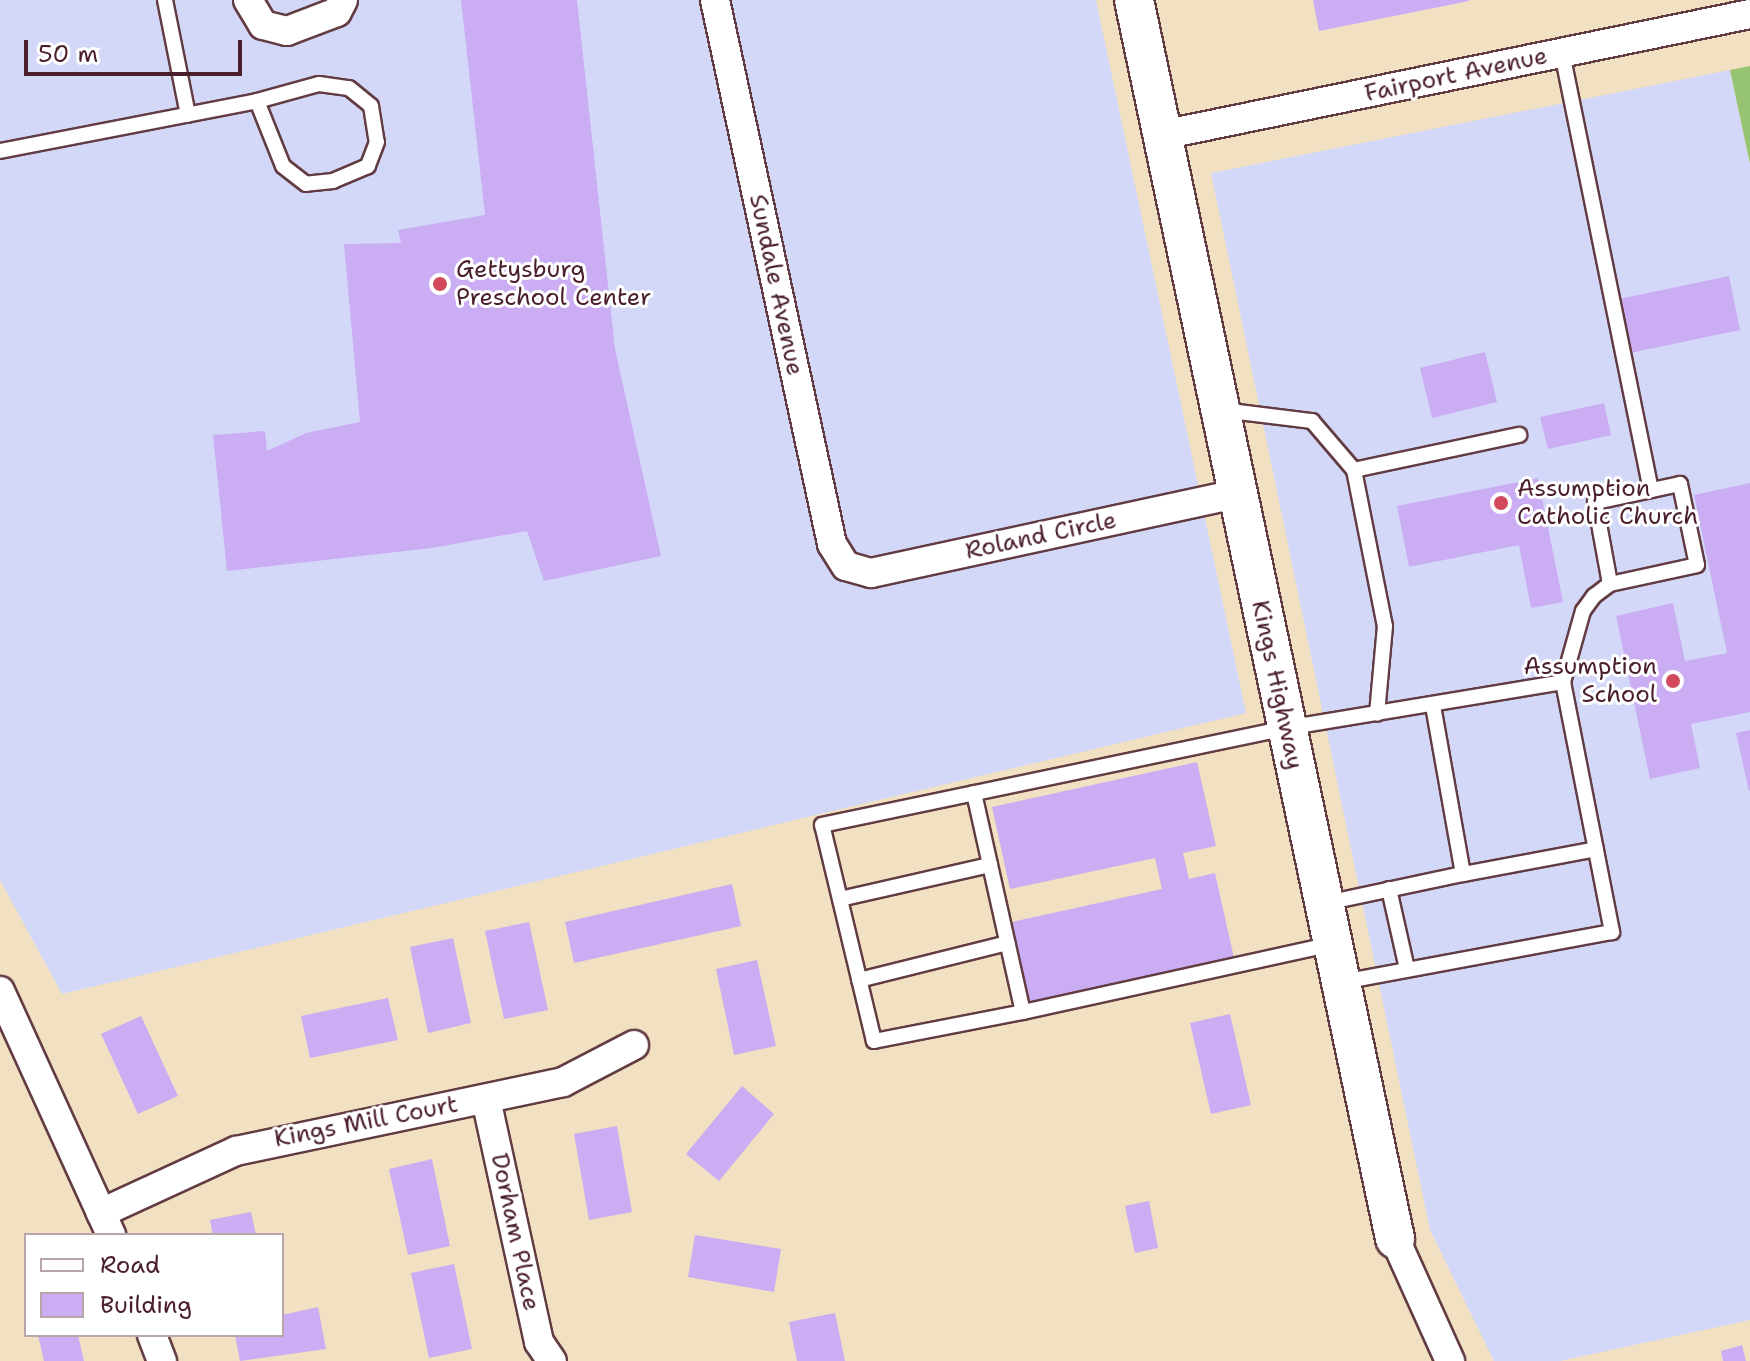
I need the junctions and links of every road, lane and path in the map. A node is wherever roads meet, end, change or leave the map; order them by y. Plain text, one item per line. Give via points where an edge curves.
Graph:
1 (165, 0) edge
2 (248, 0) edge
3 (343, 0) edge
4 (715, 0) edge
5 (1134, 0) edge
6 (1750, 14) edge
7 (1562, 53) junction
8 (257, 101) junction
9 (188, 115) junction
10 (1162, 135) junction
11 (0, 151) edge
12 (1218, 409) junction
13 (1519, 435) dead end
14 (1354, 470) junction
15 (1651, 490) junction
16 (1236, 494) junction
17 (846, 566) joint
18 (1610, 584) junction
19 (1563, 682) junction
20 (1433, 705) junction
21 (1377, 714) junction
22 (1286, 728) junction
23 (974, 793) junction
24 (1596, 849) junction
25 (990, 865) junction
26 (1463, 874) junction
27 (1389, 889) junction
28 (840, 899) junction
29 (1323, 903) junction
30 (1007, 943) junction
31 (1332, 944) junction
32 (1407, 969) junction
33 (859, 980) junction
34 (1337, 983) junction
35 (0, 991) edge
36 (1023, 1012) junction
37 (634, 1045) dead end
38 (486, 1099) junction
39 (106, 1224) edge
40 (1395, 1239) joint
41 (153, 1337) edge
42 (162, 1361) edge
43 (552, 1361) edge
44 (1450, 1361) edge

1 - 9 lane
2 - 3 street via 263,25 287,31 337,12
4 - 17 street, Sundale Avenue via 832,544
5 - 10 street, Kings Highway
6 - 7 street, Fairport Avenue
7 - 10 street, Fairport Avenue
7 - 15 lane
8 - 8 lane via 283,166 306,184 333,181 368,166 377,142 371,106 349,88 319,84
8 - 9 lane
9 - 11 lane
10 - 12 street, Kings Highway
12 - 14 lane via 1312,421
12 - 16 street, Kings Highway
13 - 14 lane
14 - 21 lane via 1385,626
15 - 18 lane via 1595,502
15 - 18 lane via 1680,484 1697,565
16 - 17 street, Roland Circle via 871,573
16 - 22 street, Kings Highway
18 - 19 lane via 1583,611
19 - 20 lane
19 - 24 lane
20 - 21 lane
20 - 26 lane
21 - 22 lane
22 - 23 lane
22 - 29 street, Kings Highway
23 - 25 lane
23 - 28 lane via 822,825
24 - 26 lane
24 - 32 lane via 1612,932
25 - 28 lane
25 - 30 lane
26 - 27 lane
27 - 29 lane
27 - 32 lane
28 - 33 lane
29 - 31 street, Kings Highway
30 - 33 lane
30 - 36 lane
31 - 34 street, Kings Highway
31 - 36 lane
32 - 34 lane
33 - 36 lane via 874,1041
34 - 40 street, Kings Highway
35 - 39 street
37 - 38 street, Kings Mill Court via 587,1074
38 - 39 street, Kings Mill Court via 236,1151
38 - 43 street, Dorham Place via 539,1342
40 - 44 street, Kings Highway
41 - 42 street

